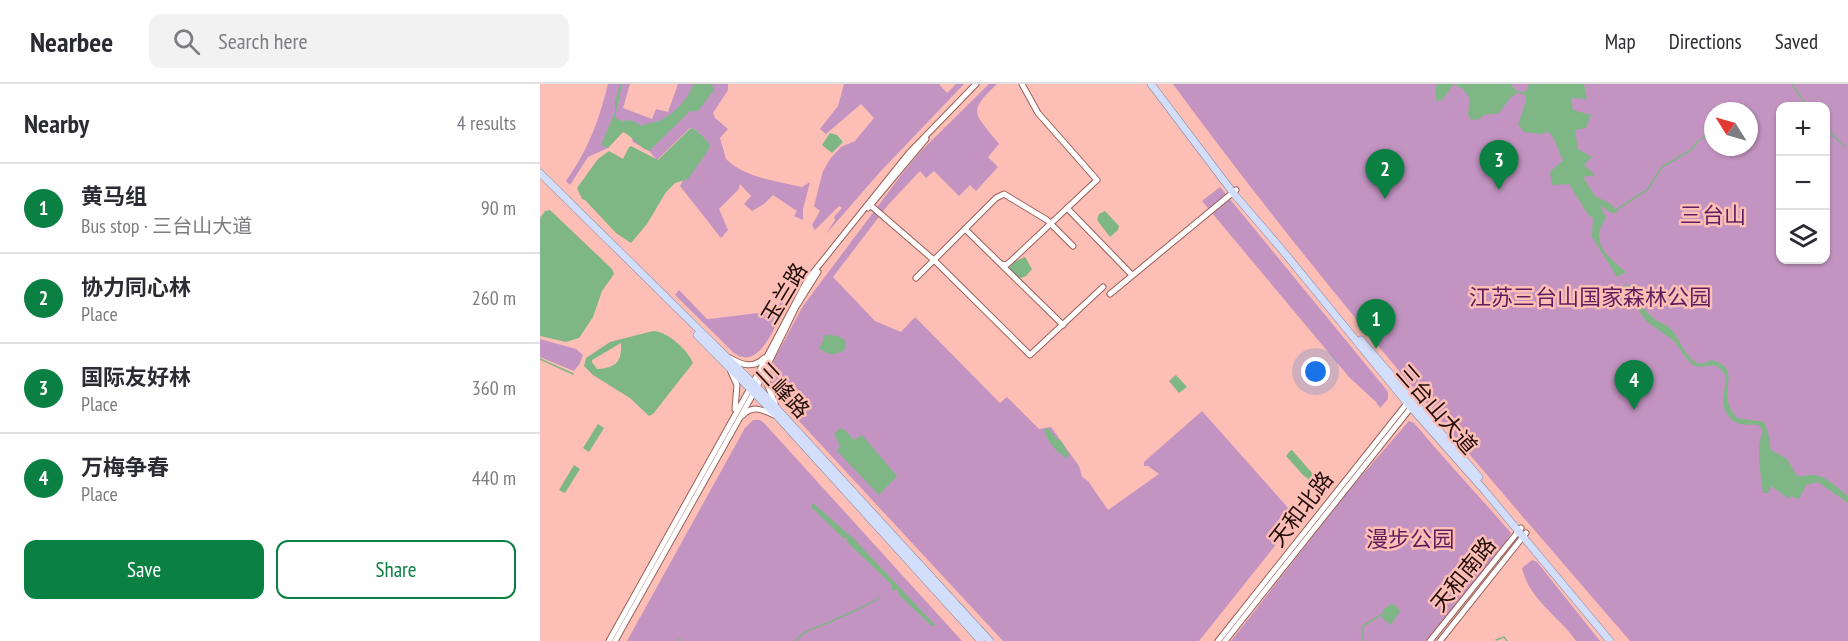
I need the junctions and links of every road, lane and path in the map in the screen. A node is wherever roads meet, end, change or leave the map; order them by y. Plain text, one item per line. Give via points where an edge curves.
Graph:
1 (978, 84) edge
2 (1022, 84) edge
3 (1150, 84) edge
4 (1156, 84) edge
5 (540, 173) edge
6 (540, 180) edge
7 (1235, 191) junction
8 (869, 204) junction
9 (1067, 208) junction
10 (1051, 224) junction
11 (966, 229) junction
12 (1073, 246) dead end
13 (934, 260) junction
14 (1001, 264) junction
15 (1131, 274) junction
16 (916, 278) dead end
17 (1103, 287) dead end
18 (1110, 294) dead end
19 (1063, 325) junction
20 (772, 351) junction
21 (722, 356) junction
22 (753, 387) junction
23 (1411, 403) junction
24 (778, 414) junction
25 (732, 426) junction
26 (1522, 532) junction
27 (609, 641) edge
28 (615, 641) edge
29 (981, 641) edge
30 (990, 641) edge
31 (1218, 641) edge
32 (1225, 641) edge
33 (1430, 641) edge
34 (1440, 641) edge
35 (1610, 641) edge
36 (1615, 641) edge

1 - 8 street, 玉兰路 via 917,143
2 - 9 street via 1038,113 1096,180
3 - 7 main road, 三台山大道
4 - 7 main road, 三台山大道
5 - 21 main road, 三峰路
6 - 21 main road, 三峰路
7 - 15 street
7 - 23 main road, 三台山大道
8 - 13 street
8 - 20 street, 玉兰路 via 808,279
9 - 10 street
9 - 15 street
10 - 11 street via 1004,194
10 - 12 street
10 - 14 street via 1011,261
11 - 13 street
11 - 14 street
13 - 16 street
13 - 19 street via 1030,355
14 - 19 street
15 - 18 street
17 - 19 street
20 - 21 street via 753,365
20 - 22 street, 玉兰路
20 - 24 street via 767,384
21 - 22 main road, 三峰路
21 - 25 street via 737,385
22 - 24 main road, 三峰路
22 - 25 street, 玉兰路
23 - 26 main road, 三台山大道
23 - 31 street, 天和北路
23 - 32 street, 天和北路
24 - 25 street via 755,408
24 - 29 main road, 三峰路
24 - 30 main road, 三峰路
25 - 27 street, 玉兰路
25 - 28 street, 玉兰路
26 - 33 street, 天和南路
26 - 34 street, 天和南路
26 - 35 main road, 三台山大道
26 - 36 main road, 三台山大道

